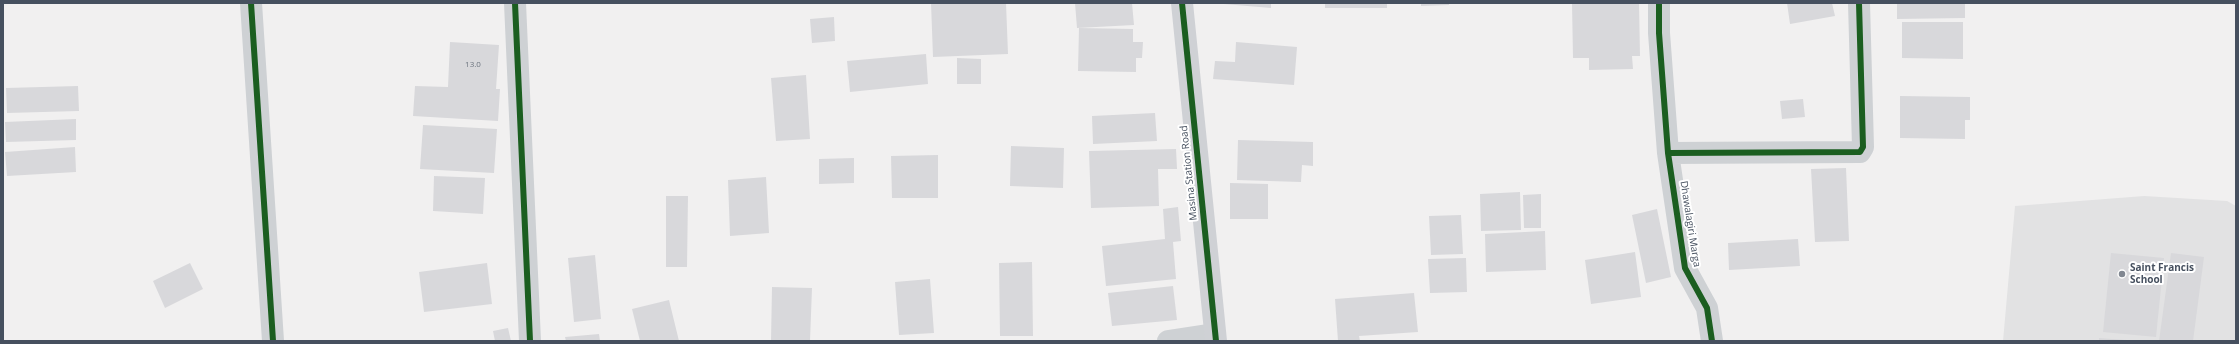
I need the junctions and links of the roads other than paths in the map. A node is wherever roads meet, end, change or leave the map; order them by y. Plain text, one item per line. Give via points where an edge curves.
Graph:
1 (251, 3) edge
2 (515, 3) edge
3 (1182, 3) edge
4 (1659, 3) edge
5 (1859, 3) edge
6 (1668, 153) junction
7 (1215, 337) edge
8 (273, 341) edge
9 (530, 341) edge
10 (1168, 341) edge
11 (1712, 341) edge

1 - 8 street
2 - 9 street
3 - 7 street, Masina Station Road
4 - 6 street, Dhawalagiri Marga
5 - 6 street via 1863,147 1860,152
6 - 11 street, Dhawalagiri Marga via 1685,268 1707,308
7 - 10 street

